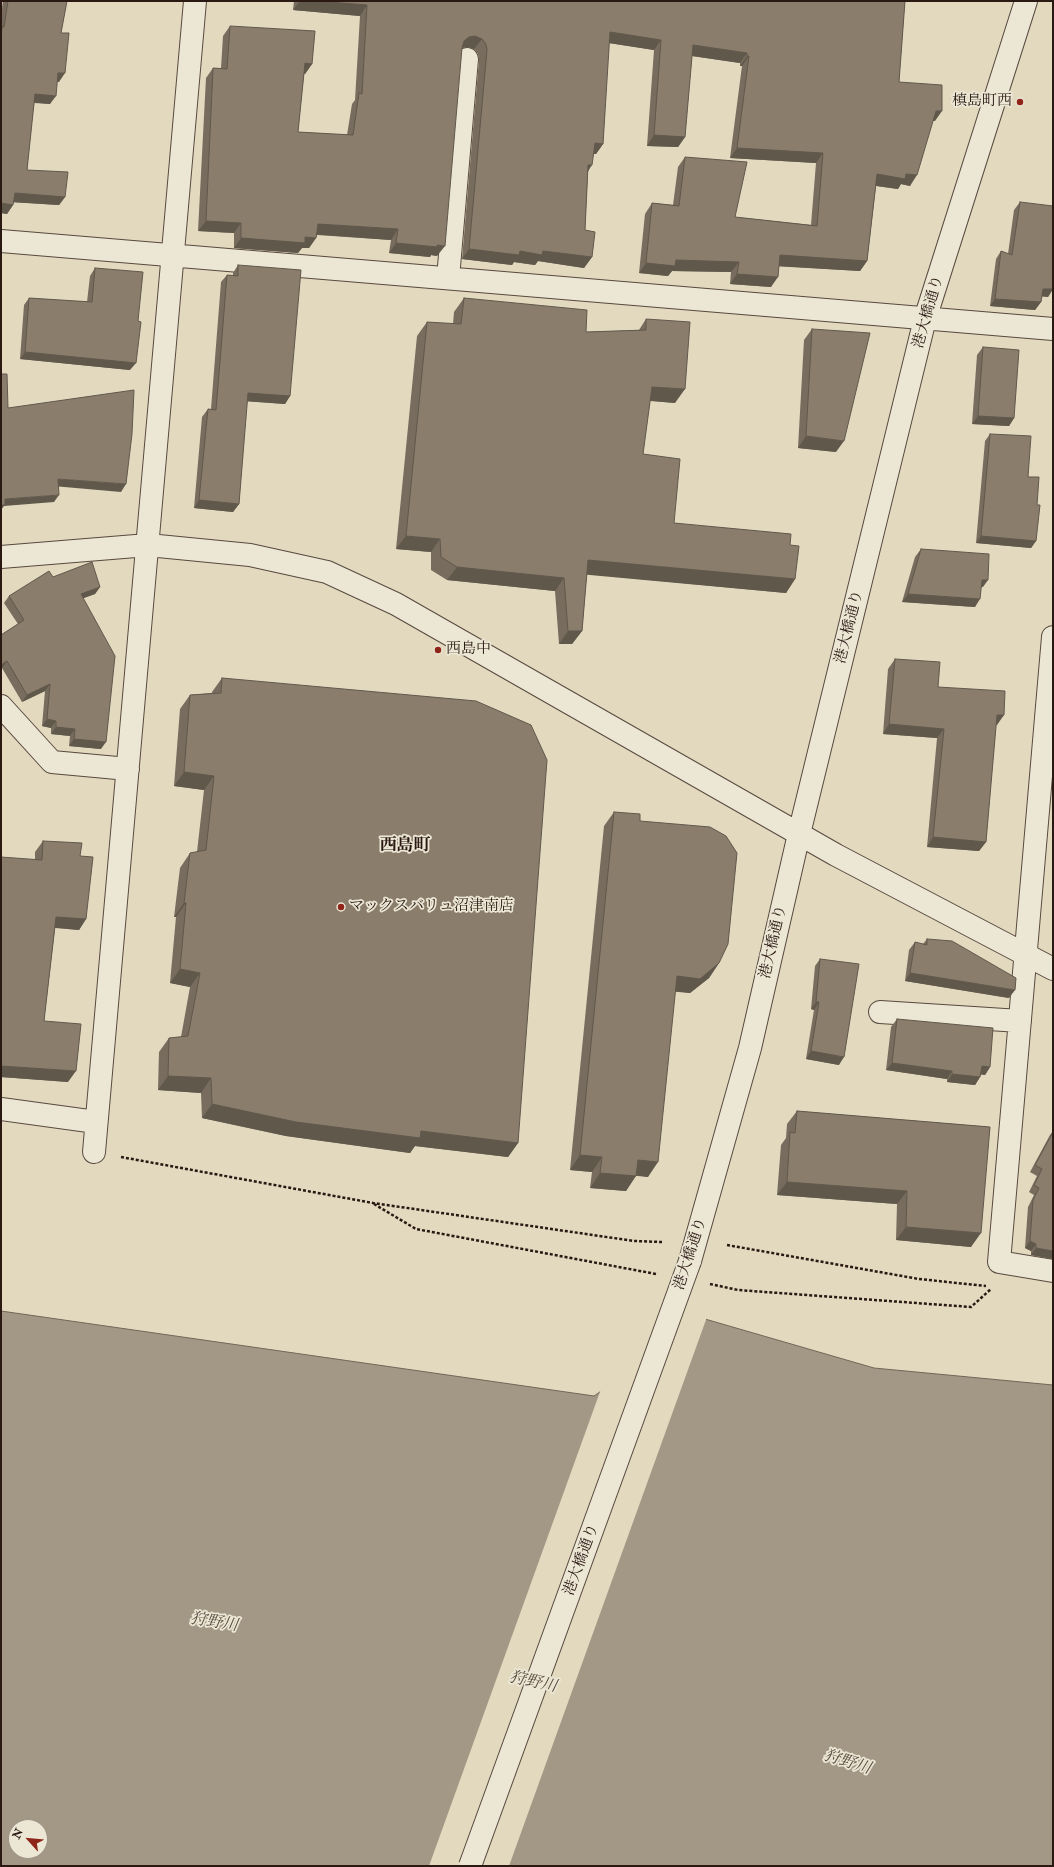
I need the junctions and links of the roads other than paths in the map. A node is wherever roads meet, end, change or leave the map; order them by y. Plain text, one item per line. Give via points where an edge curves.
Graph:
1 (195, 1) edge
2 (1026, 1) edge
3 (467, 59) edge
4 (1, 241) edge
5 (174, 255) junction
6 (448, 278) junction
7 (925, 319) junction
8 (1053, 329) edge
9 (148, 545) junction
10 (1, 557) edge
11 (1053, 637) edge
12 (1, 706) edge
13 (128, 769) junction
14 (1047, 778) edge
15 (799, 834) junction
16 (1026, 954) junction
17 (1053, 969) edge
18 (880, 1012) dead end
19 (1020, 1021) junction
20 (1, 1109) edge
21 (96, 1122) junction
22 (94, 1152) road end
23 (1053, 1271) edge
24 (470, 1866) edge

1 - 5 street
2 - 7 street, 港大橋通り
3 - 6 street
4 - 5 street
5 - 6 street
5 - 9 street
6 - 7 street
7 - 8 street
7 - 15 street, 港大橋通り
9 - 10 street
9 - 13 street
9 - 15 street via 250,555 327,572 396,604
11 - 14 street
12 - 13 street via 52,762
13 - 21 street
14 - 16 street
15 - 16 street
15 - 24 street, 港大橋通り, bridge via 750,1048 690,1261
16 - 17 street
16 - 19 street
18 - 19 street
19 - 23 street via 999,1262
20 - 21 street
21 - 22 street

